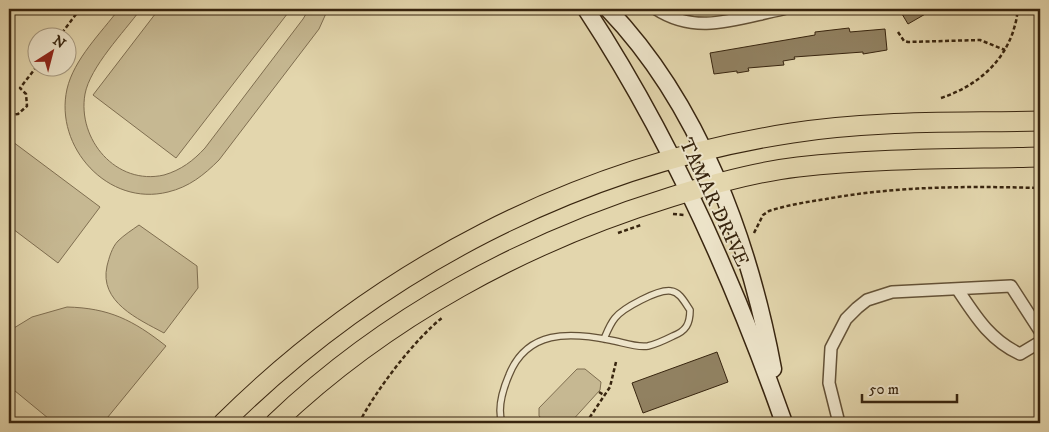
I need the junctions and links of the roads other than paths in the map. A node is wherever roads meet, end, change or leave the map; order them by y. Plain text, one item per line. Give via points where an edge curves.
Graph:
1 (586, 9) edge
2 (608, 9) edge
3 (656, 9) edge
4 (783, 9) edge
5 (1040, 121) edge
6 (703, 149) junction
7 (1040, 157) edge
8 (673, 158) junction
9 (717, 183) junction
10 (689, 191) junction
11 (958, 290) junction
12 (1040, 331) edge
13 (604, 339) junction
14 (1040, 342) edge
15 (223, 423) edge
16 (275, 423) edge
17 (502, 423) edge
18 (784, 423) edge
19 (839, 423) edge

1 - 8 street, TAMAR DRIVE via 626,72
2 - 6 street, TAMAR DRIVE via 648,58
3 - 4 street via 675,19 705,25
5 - 6 main road via 845,127 794,132
6 - 8 main road
6 - 9 street, TAMAR DRIVE
7 - 9 main road via 848,163 795,168
8 - 10 street, TAMAR DRIVE
8 - 15 main road via 622,173 569,194 470,239 417,269 326,332 273,375
9 - 10 main road
9 - 18 street, TAMAR DRIVE via 754,287
10 - 16 main road via 627,211 504,262 438,300 347,361
10 - 18 street, TAMAR DRIVE via 760,354
11 - 12 street via 1011,286
11 - 14 street via 984,329 1008,348 1020,354
11 - 19 street via 880,295 867,300 846,319 836,334 828,363 829,383
13 - 13 lane via 647,346 663,341 684,330 690,310 679,295 662,291 622,310
13 - 17 lane via 551,336 531,346 516,362 505,384 501,399

